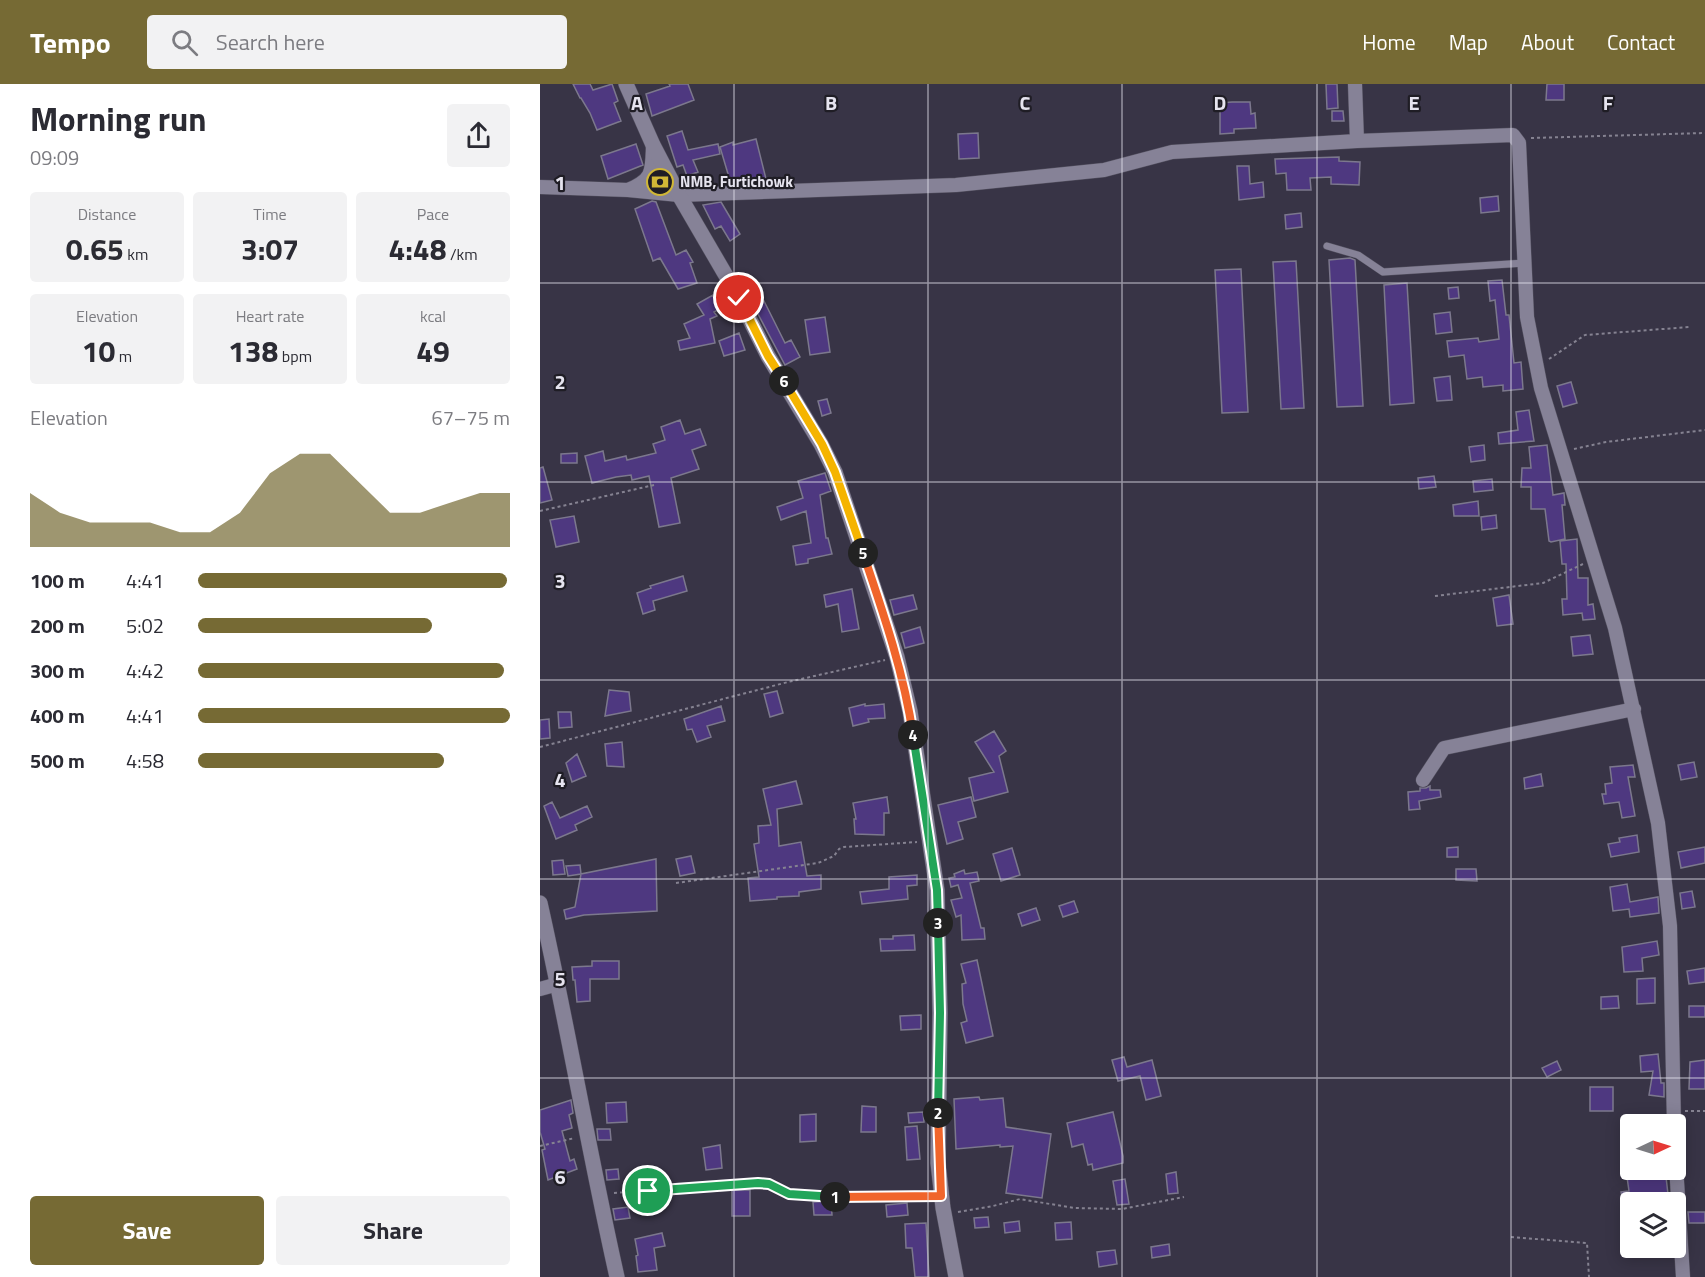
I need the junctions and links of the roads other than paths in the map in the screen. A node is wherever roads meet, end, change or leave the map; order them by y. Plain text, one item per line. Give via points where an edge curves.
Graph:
1 (626, 84) edge
2 (1355, 84) edge
3 (1357, 141) junction
4 (653, 145) junction
5 (540, 187) edge
6 (628, 190) junction
7 (678, 195) junction
8 (1327, 246) dead end
9 (1525, 263) junction
10 (1634, 709) junction
11 (1423, 780) dead end
12 (540, 903) edge
13 (558, 984) junction
14 (540, 989) edge
15 (1674, 1114) edge
16 (1677, 1180) edge
17 (617, 1277) edge
18 (956, 1277) edge
19 (1683, 1277) edge

1 - 4 street
2 - 3 street
3 - 7 street via 1173,152 1104,170 956,185
3 - 9 street via 1513,135 1519,143
4 - 6 street via 652,171 643,183
4 - 7 street
5 - 6 street
6 - 7 street
7 - 18 street via 822,444 897,657 910,711 937,890 938,1152 941,1196
8 - 9 lane via 1358,255 1383,272
9 - 10 street via 1527,317 1541,388 1615,628
10 - 11 street via 1444,748
10 - 15 street via 1658,823 1670,926
12 - 13 street
13 - 14 street
13 - 17 street
16 - 19 street

